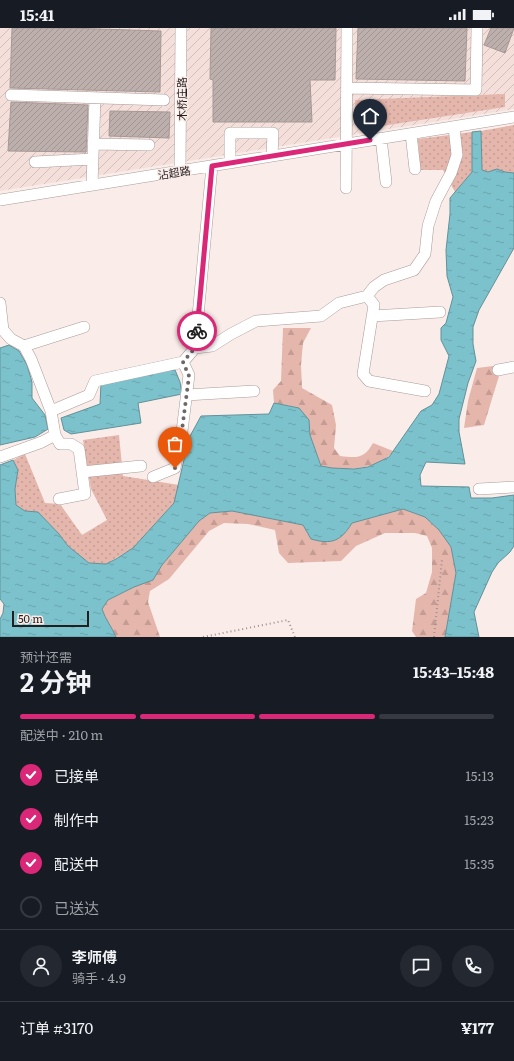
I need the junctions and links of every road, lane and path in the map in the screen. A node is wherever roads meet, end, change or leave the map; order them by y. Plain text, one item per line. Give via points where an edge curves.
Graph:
1 (181, 28) edge
2 (347, 28) edge
3 (477, 28) edge
4 (347, 88) junction
5 (11, 95) dead end
6 (94, 98) junction
7 (164, 100) dead end
8 (514, 117) edge
9 (454, 127) junction
10 (411, 134) junction
11 (381, 138) junction
12 (93, 144) junction
13 (347, 144) junction
14 (149, 145) dead end
15 (272, 156) junction
16 (93, 159) junction
17 (35, 162) dead end
18 (230, 163) junction
19 (212, 166) junction
20 (415, 169) dead end
21 (180, 171) junction
22 (386, 182) dead end
23 (92, 185) junction
24 (346, 188) dead end
25 (0, 200) edge
26 (367, 296) junction
27 (0, 303) edge
28 (440, 312) dead end
29 (372, 316) junction
30 (84, 327) dead end
31 (1, 331) edge
32 (24, 346) junction
33 (195, 348) junction
34 (183, 362) junction
35 (514, 367) edge
36 (498, 370) dead end
37 (254, 391) dead end
38 (425, 391) dead end
39 (186, 395) junction
40 (51, 411) junction
41 (55, 435) junction
42 (0, 457) edge
43 (141, 466) dead end
44 (82, 472) junction
45 (153, 477) dead end
46 (514, 486) edge
47 (479, 489) dead end
48 (59, 499) dead end
49 (442, 560) dead end
50 (203, 637) edge
51 (294, 637) edge
52 (434, 637) edge

1 - 21 street, 木桥庄路
2 - 4 street
3 - 4 street via 476,90
4 - 13 street
5 - 6 street
6 - 7 street
6 - 12 street
8 - 9 street, 沾超路
9 - 10 street, 沾超路
9 - 26 street via 457,155 451,173 436,201 428,226 425,254 414,270 384,280
10 - 11 street, 沾超路
10 - 20 street
11 - 13 street, 沾超路
11 - 22 street
12 - 14 street
12 - 16 street
13 - 15 street, 沾超路
13 - 24 street
15 - 18 street, 沾超路
15 - 18 street via 273,133 230,133
16 - 17 street
16 - 23 street
18 - 19 street, 沾超路
19 - 21 street, 沾超路
19 - 33 street
21 - 23 street, 沾超路
23 - 25 street, 沾超路
26 - 29 street via 374,305
26 - 33 street via 339,303 320,316 256,321 212,346
27 - 31 street
28 - 29 street
29 - 38 street via 363,374 369,381
30 - 32 street
31 - 32 street
32 - 40 street
33 - 34 street
34 - 39 street via 189,376
34 - 40 street via 94,381 89,395
35 - 36 street
37 - 39 street
39 - 45 street via 175,468
40 - 41 street
41 - 42 street
41 - 44 street via 60,444 70,444 79,449
43 - 44 street
44 - 48 street via 85,494
46 - 47 street
49 - 52 path
50 - 51 path via 288,620

